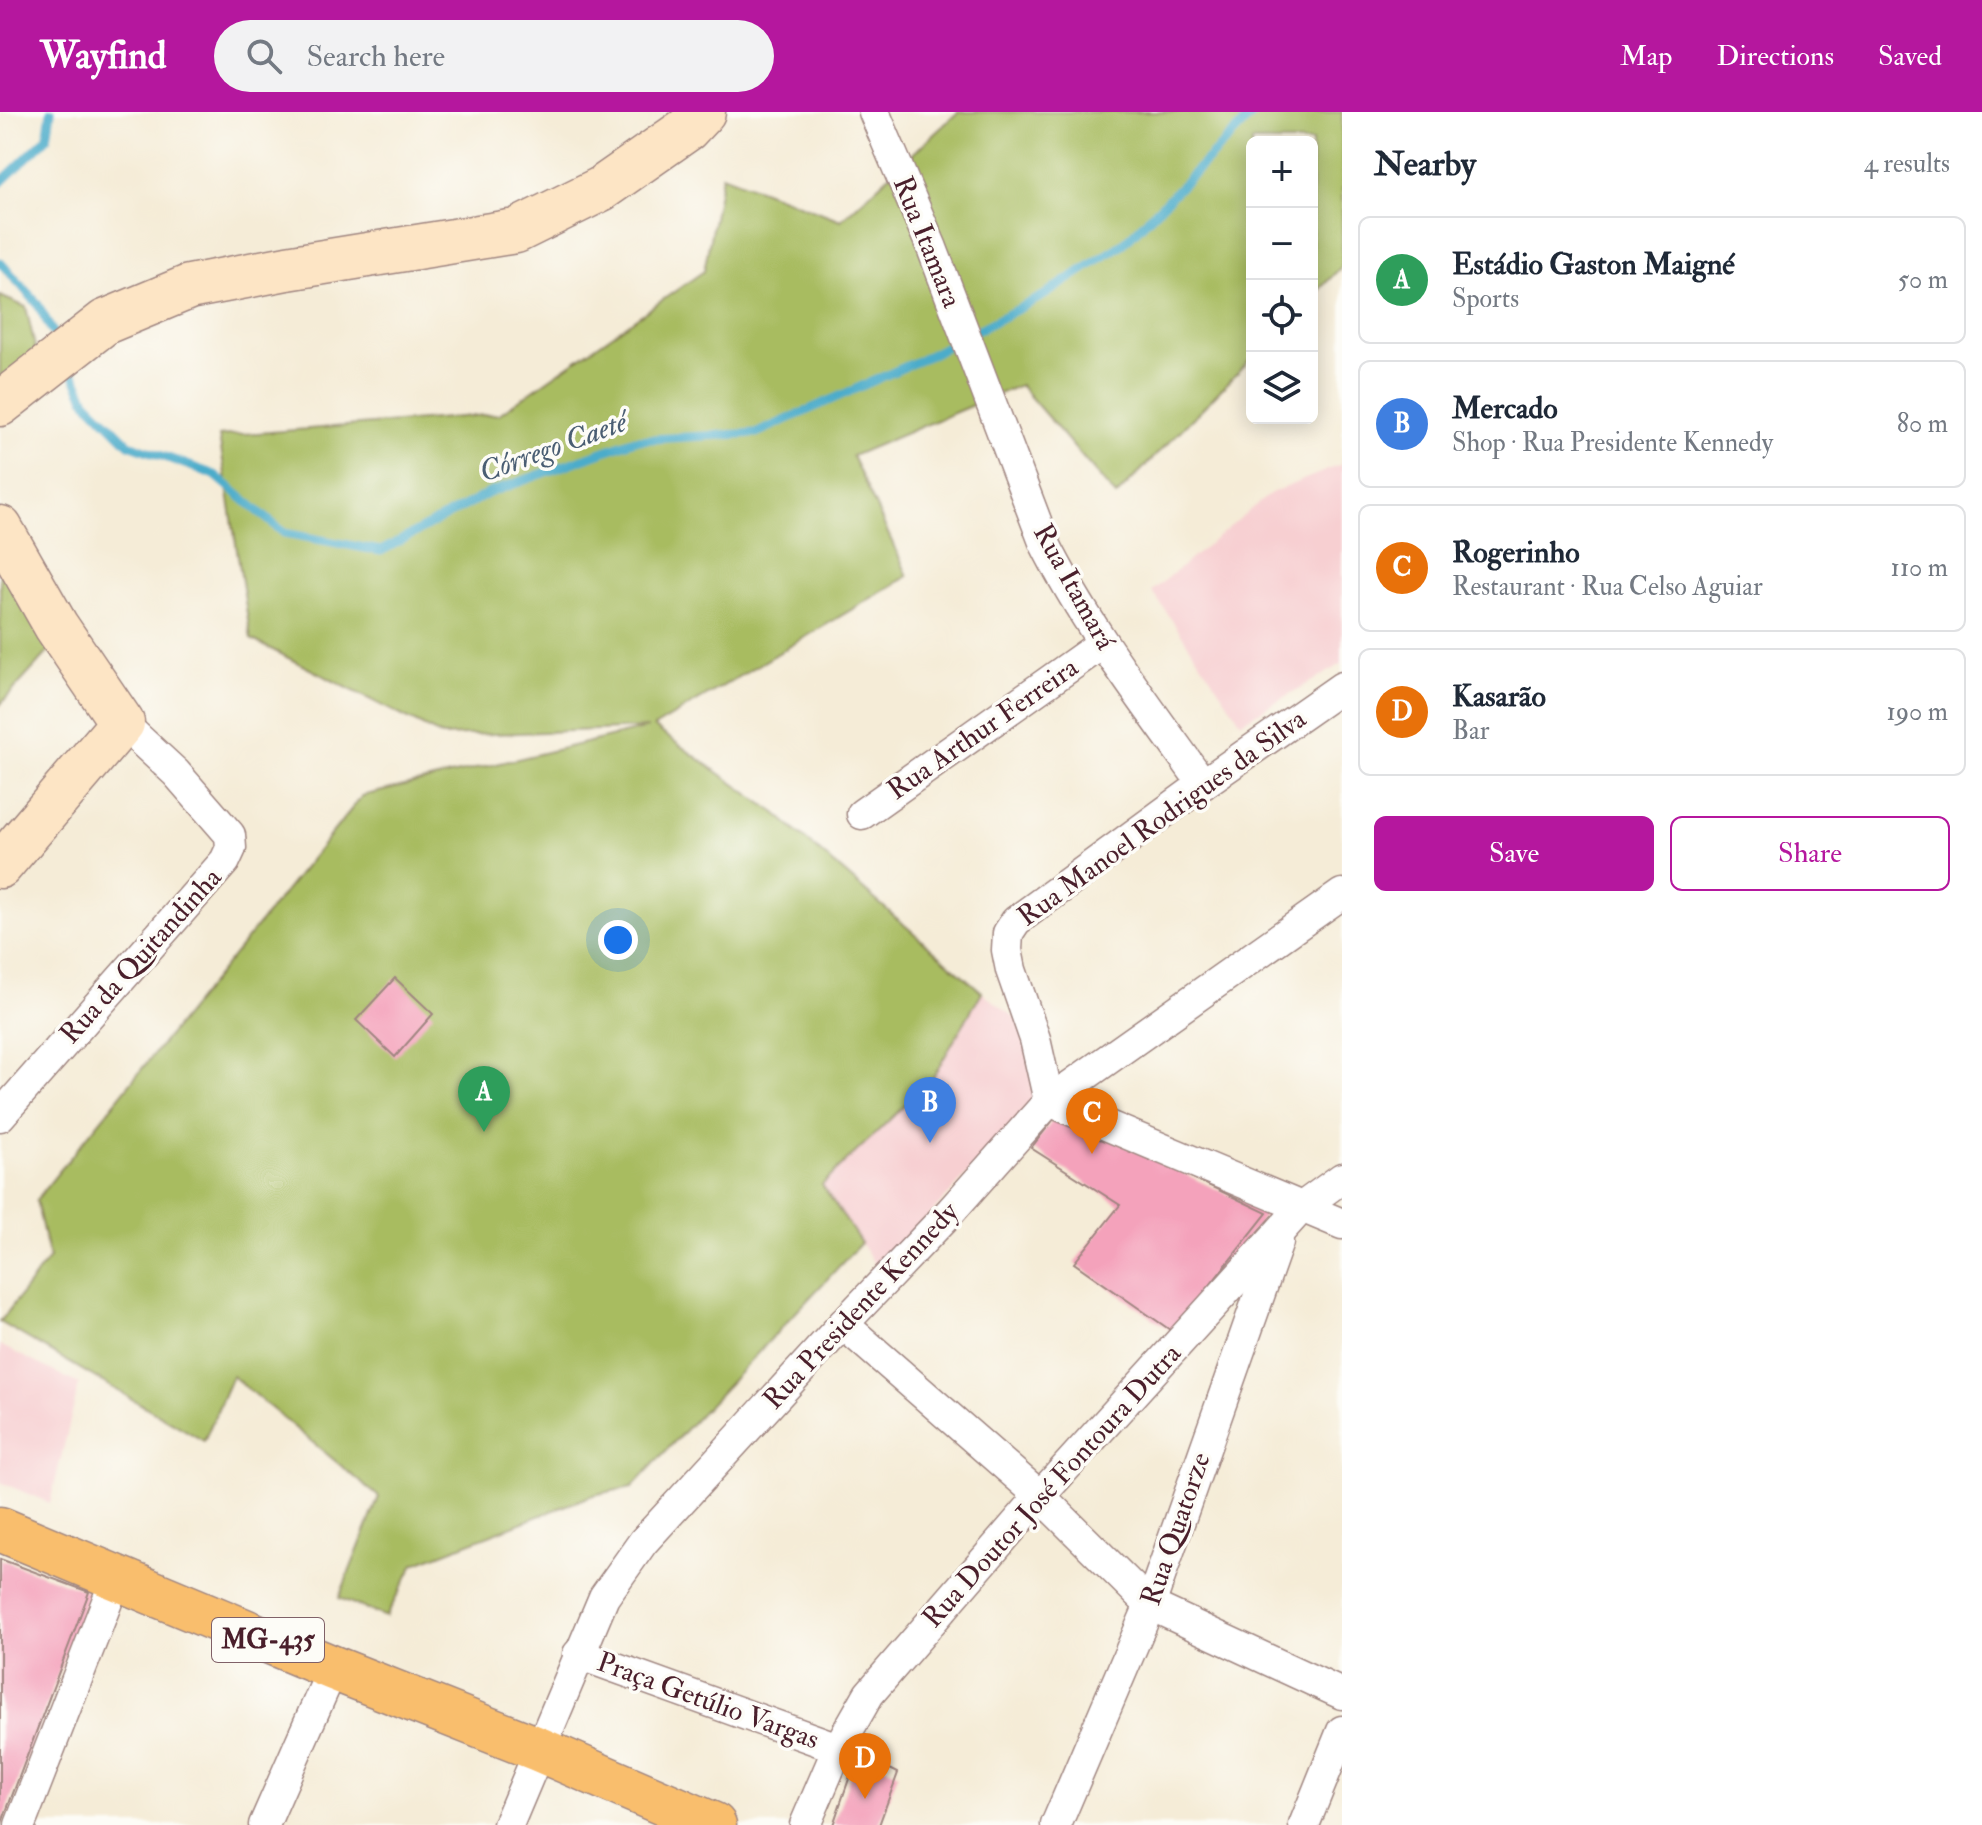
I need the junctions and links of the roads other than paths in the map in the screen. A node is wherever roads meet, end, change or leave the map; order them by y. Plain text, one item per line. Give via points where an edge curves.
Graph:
1 (703, 112) edge
2 (874, 112) edge
3 (978, 373) joint
4 (0, 404) edge
5 (0, 528) edge
6 (1103, 643) junction
7 (1342, 687) edge
8 (122, 723) junction
9 (1203, 784) junction
10 (862, 814) dead end
11 (0, 866) edge
12 (1342, 894) edge
13 (1049, 1101) junction
14 (0, 1116) edge
15 (1342, 1178) edge
16 (1292, 1218) junction
17 (1342, 1224) edge
18 (843, 1324) junction
19 (1040, 1496) junction
20 (0, 1529) edge
21 (117, 1576) junction
22 (1150, 1605) junction
23 (578, 1654) junction
24 (333, 1668) junction
25 (1342, 1694) edge
26 (1342, 1731) edge
27 (838, 1748) junction
28 (538, 1749) junction
29 (20, 1825) edge
30 (264, 1825) edge
31 (508, 1825) edge
32 (714, 1825) edge
33 (805, 1825) edge
34 (1056, 1825) edge
35 (1304, 1825) edge

1 - 4 street via 601,189 516,231 189,287 105,322
2 - 3 street, Rua Itamara
3 - 6 street, Rua Itamará via 1044,542
5 - 8 street via 56,626
6 - 9 street, Rua Itamará
6 - 10 street, Rua Arthur Ferreira
7 - 9 street, Rua Manoel Rodrigues da Silva
8 - 11 street
8 - 14 street, Rua da Quitandinha via 230,835 231,848
9 - 13 street, Rua Manoel Rodrigues da Silva via 1016,921 1008,933 1011,970
12 - 13 street, Rua Presidente Kennedy
13 - 16 street
13 - 18 street, Rua Presidente Kennedy
15 - 16 street, Rua Doutor José Fontoura Dutra
16 - 17 street
16 - 19 street, Rua Doutor José Fontoura Dutra
16 - 22 street, Rua Quatorze
18 - 19 street
18 - 23 street, Rua Presidente Kennedy via 643,1542 604,1597
19 - 22 street
19 - 27 street, Rua Doutor José Fontoura Dutra via 869,1694
20 - 21 main road, MG-435
21 - 24 main road, MG-435
21 - 29 street
22 - 25 street
22 - 34 street, Rua Quatorze
23 - 27 street, Praça Getúlio Vargas
23 - 28 street, Rua Presidente Kennedy
24 - 28 main road, MG-435
24 - 30 street
26 - 35 street
27 - 33 street, Rua Doutor José Fontoura Dutra
28 - 31 street, Rua Presidente Kennedy
28 - 32 main road, MG-435

